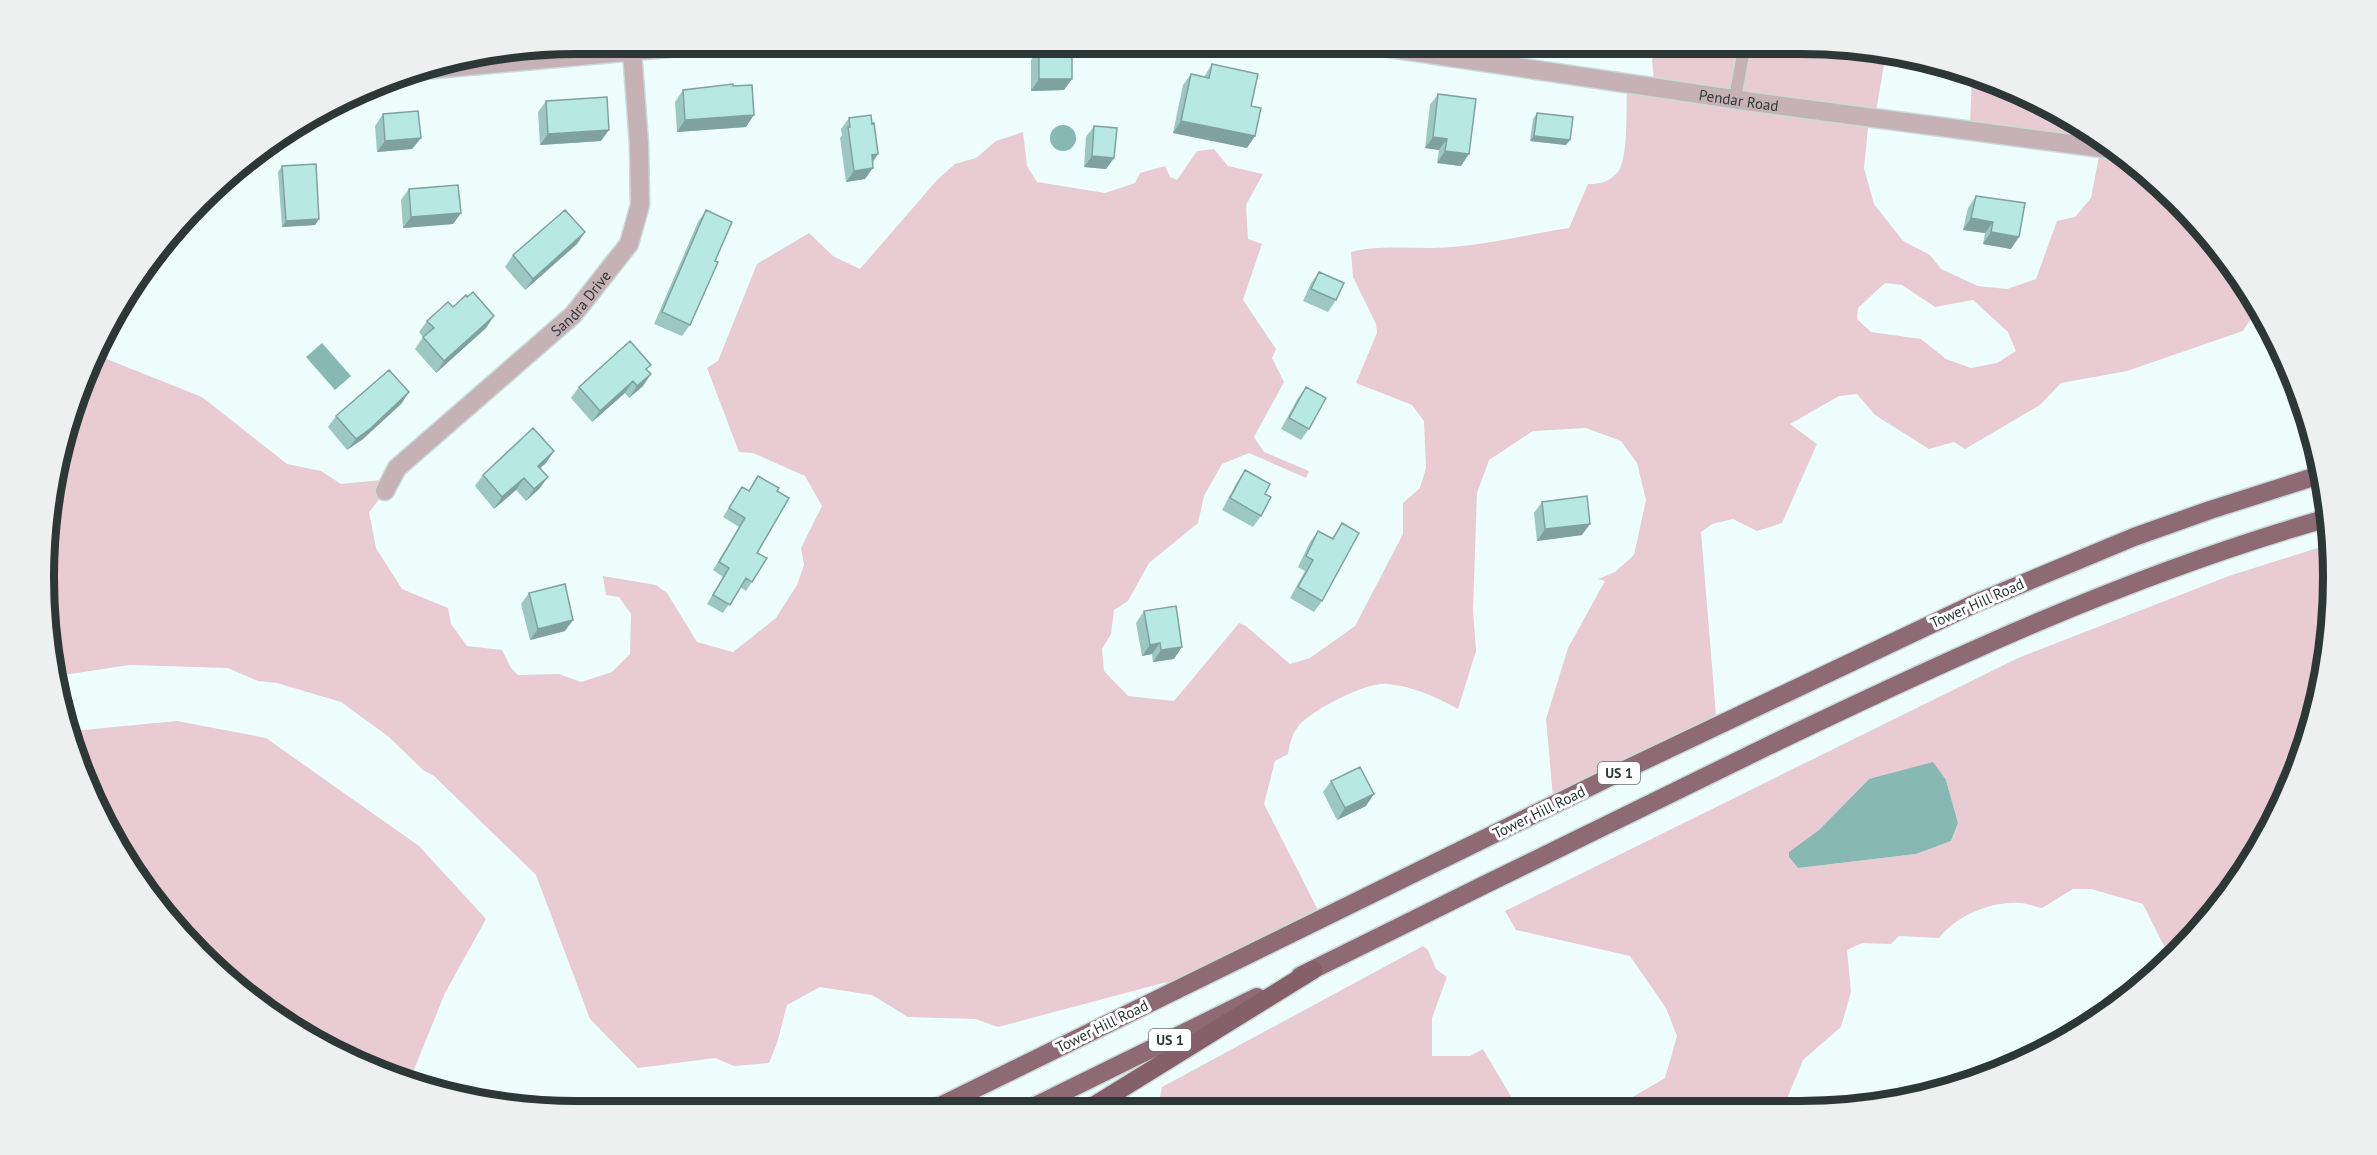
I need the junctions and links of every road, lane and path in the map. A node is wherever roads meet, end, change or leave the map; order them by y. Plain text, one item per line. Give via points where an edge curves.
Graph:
1 (599, 54) edge
2 (632, 54) edge
3 (1431, 54) edge
4 (1743, 54) edge
5 (466, 66) edge
6 (1734, 98) junction
7 (2098, 148) edge
8 (2313, 477) edge
9 (385, 490) dead end
10 (2320, 520) edge
11 (1313, 970) junction
12 (950, 1101) edge
13 (1045, 1101) edge
14 (1102, 1101) edge

1 - 5 street
2 - 9 street, Sandra Drive via 640,205 629,244 573,315 397,468
3 - 6 street, Pendar Road
4 - 6 lane
6 - 7 street, Pendar Road
8 - 12 highway, Tower Hill Road / US 1 via 2134,537 1966,608 1618,773
10 - 11 highway, US 1 via 2142,579 1979,646 1608,823
11 - 13 highway, US 1
11 - 14 highway

